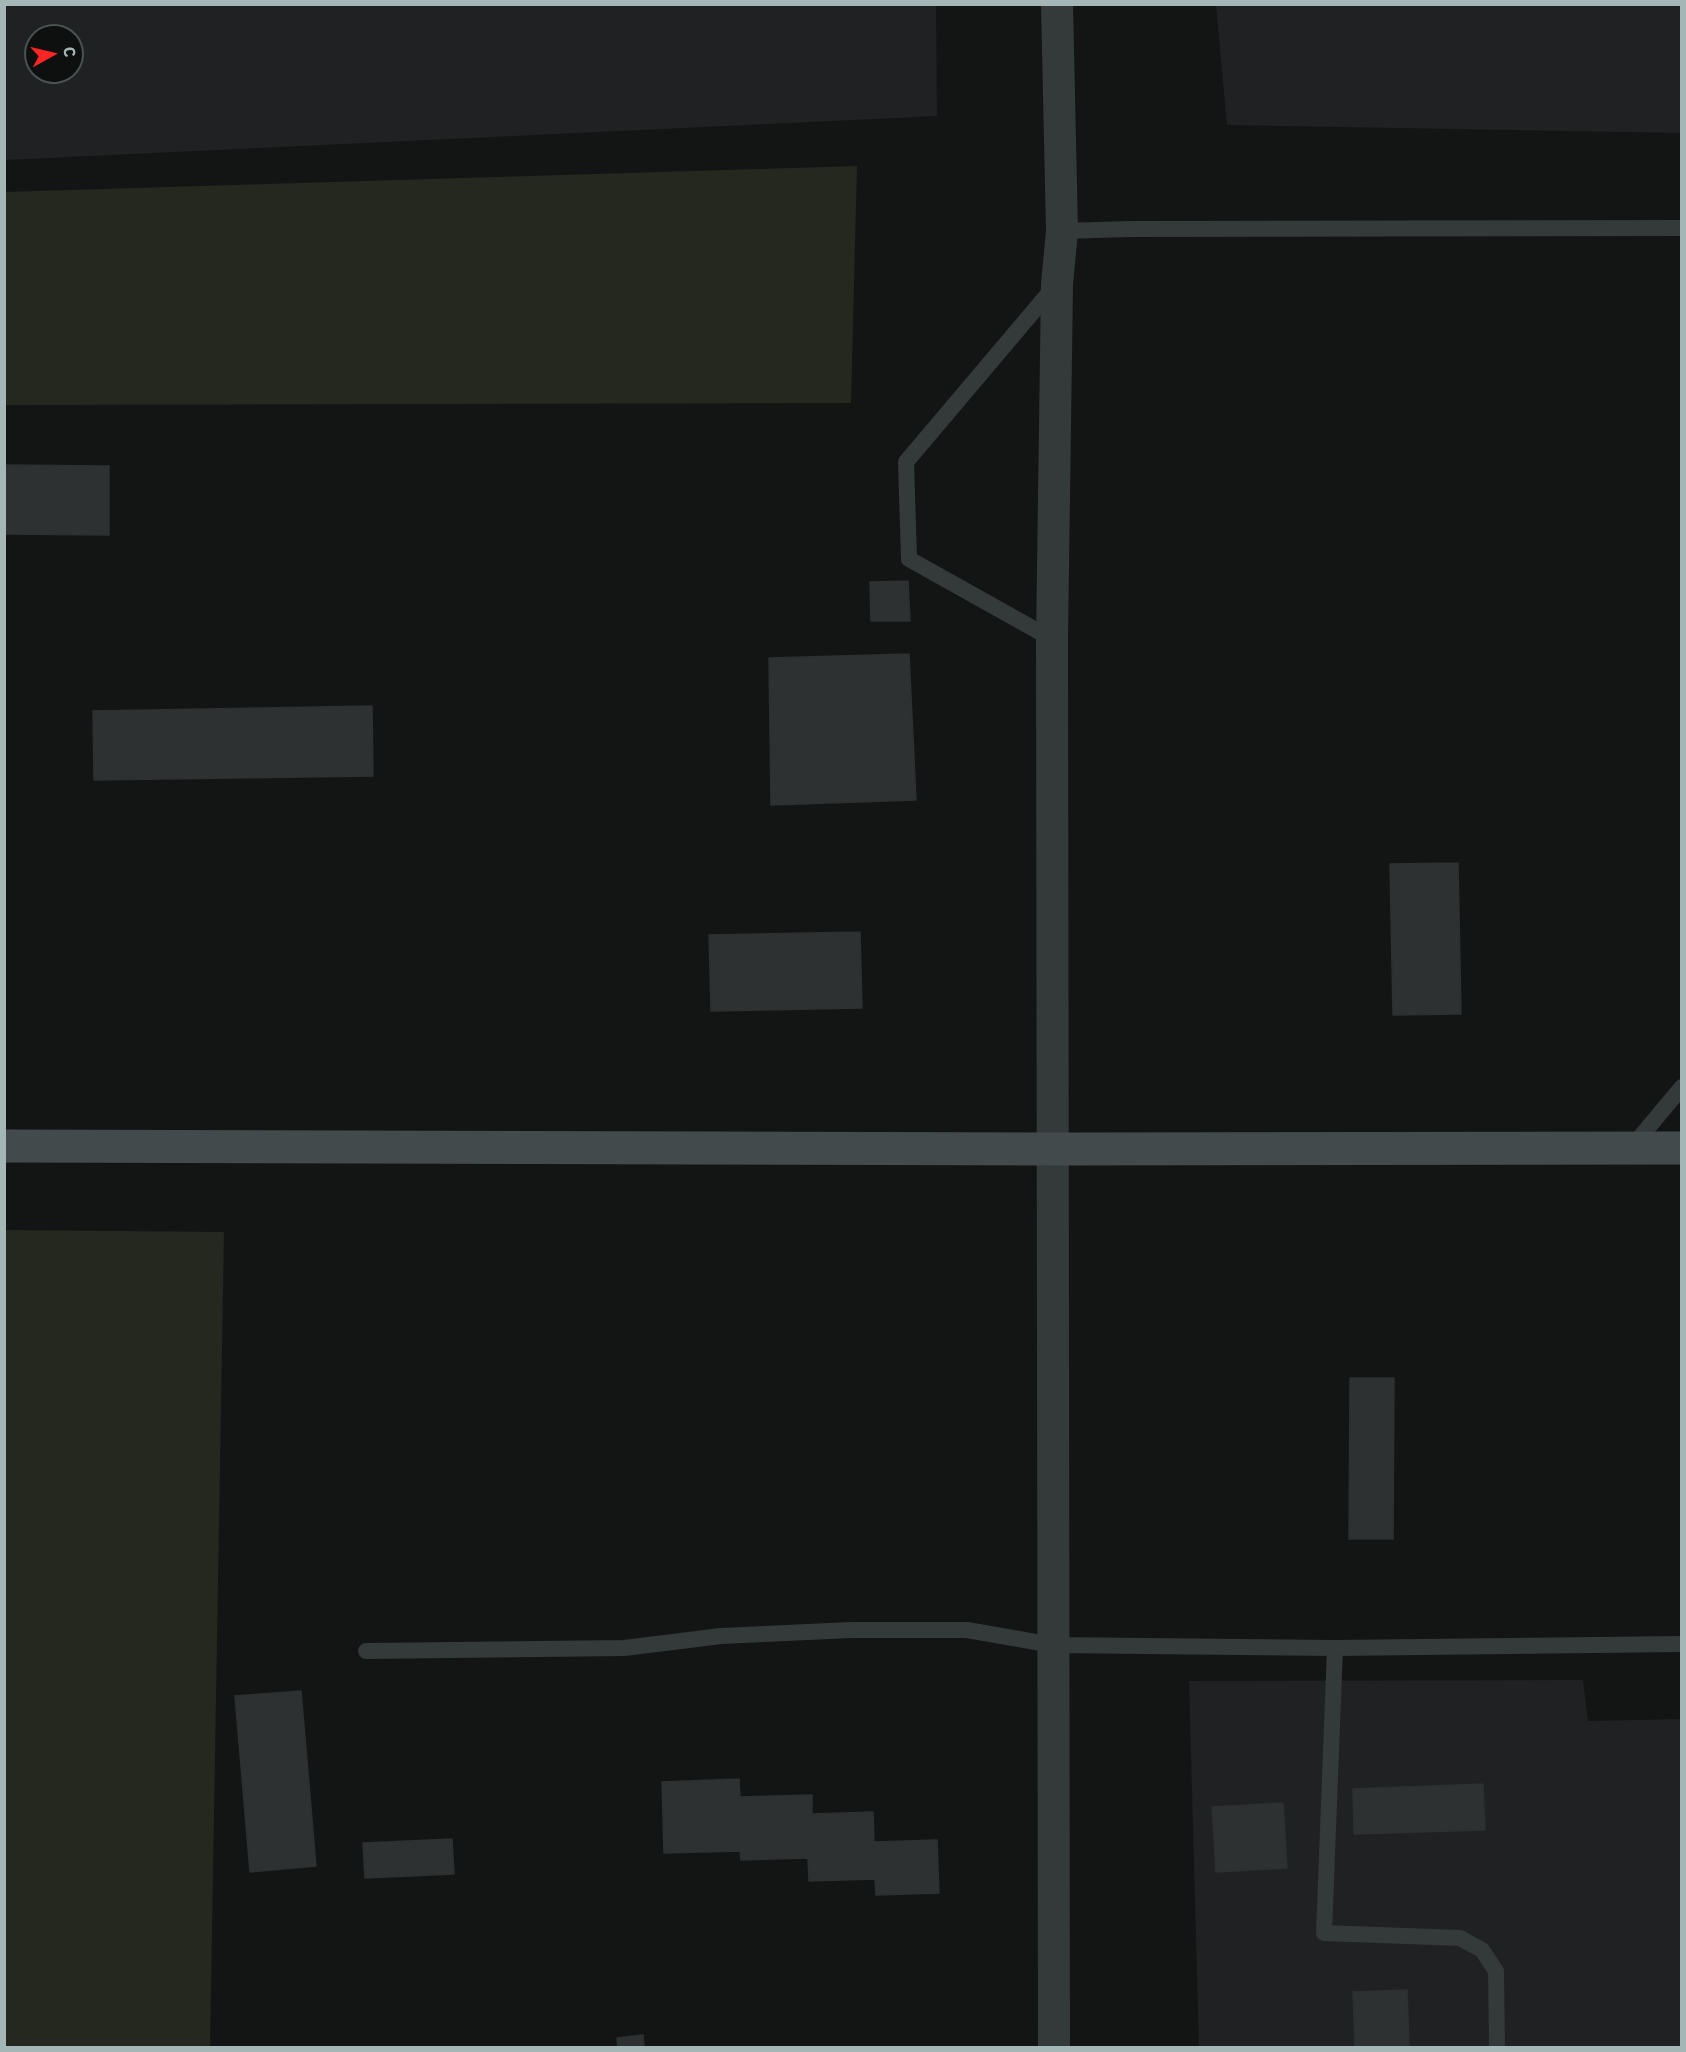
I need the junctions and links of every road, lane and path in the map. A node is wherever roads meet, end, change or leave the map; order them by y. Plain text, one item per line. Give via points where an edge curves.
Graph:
1 (1057, 4) edge
2 (1682, 228) edge
3 (1062, 231) junction
4 (1057, 284) junction
5 (1052, 639) junction
6 (1682, 1087) edge
7 (4, 1146) edge
8 (1682, 1148) edge
9 (1053, 1149) junction
10 (1630, 1149) junction
11 (1682, 1644) edge
12 (1053, 1645) junction
13 (1335, 1648) junction
14 (366, 1651) dead end
15 (1054, 2048) edge
16 (1497, 2048) edge

1 - 3 street
2 - 3 lane
3 - 4 street
4 - 5 street
4 - 5 lane via 906,462 909,559
5 - 9 street
6 - 10 lane
7 - 9 main road
8 - 10 main road
9 - 10 main road
9 - 12 street
11 - 13 lane
12 - 13 lane
12 - 14 lane via 967,1630 851,1630 721,1636 624,1648
12 - 15 street
13 - 16 lane via 1324,1934 1460,1938 1482,1950 1496,1971

